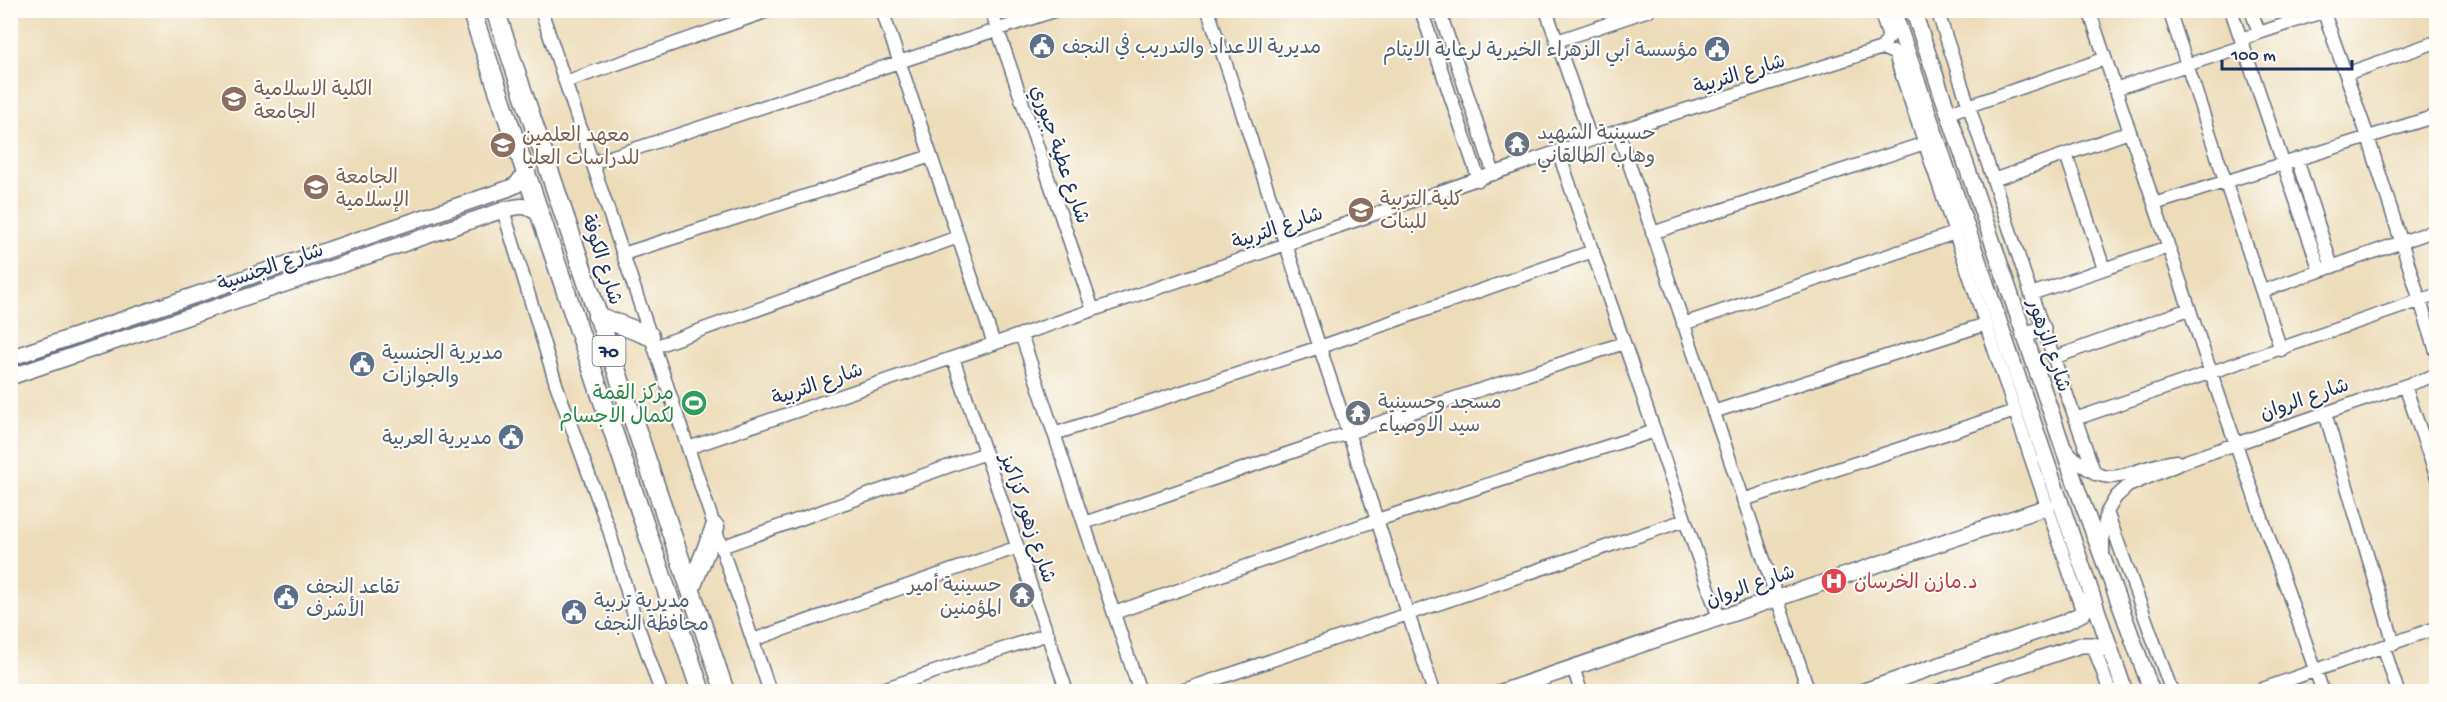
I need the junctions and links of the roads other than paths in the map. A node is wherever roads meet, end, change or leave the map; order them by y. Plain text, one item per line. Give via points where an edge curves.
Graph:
1 (471, 10) edge
2 (495, 10) edge
3 (541, 10) edge
4 (771, 10) edge
5 (882, 10) edge
6 (991, 10) edge
7 (1057, 10) edge
8 (1208, 10) edge
9 (1421, 10) edge
10 (1439, 10) edge
11 (1546, 10) edge
12 (1649, 10) edge
13 (1880, 10) edge
14 (1913, 10) edge
15 (1937, 10) edge
16 (2089, 10) edge
17 (2169, 10) edge
18 (2231, 10) edge
19 (2251, 10) edge
20 (2325, 11) edge
21 (1894, 13) edge
22 (998, 31) junction
23 (2259, 33) junction
24 (1557, 41) junction
25 (2242, 42) junction
26 (2436, 42) edge
27 (1888, 46) junction
28 (2104, 59) junction
29 (1910, 60) junction
30 (900, 63) junction
31 (2186, 65) junction
32 (2346, 74) junction
33 (565, 82) junction
34 (2115, 89) junction
35 (1968, 105) junction
36 (1948, 113) junction
37 (2436, 117) edge
38 (1618, 131) junction
39 (2129, 132) junction
40 (2368, 137) junction
41 (1591, 140) junction
42 (1925, 144) junction
43 (1558, 151) junction
44 (544, 154) junction
45 (2066, 154) junction
46 (931, 156) junction
47 (2290, 161) junction
48 (592, 164) junction
49 (526, 170) junction
50 (1494, 174) junction
51 (1479, 180) junction
52 (1993, 180) junction
53 (2226, 181) junction
54 (1971, 182) junction
55 (1955, 191) junction
56 (497, 193) junction
57 (2154, 204) junction
58 (503, 210) junction
59 (1981, 211) junction
60 (542, 216) junction
61 (1964, 218) junction
62 (2436, 230) edge
63 (381, 231) junction
64 (1652, 232) junction
65 (1955, 233) junction
66 (958, 237) junction
67 (2402, 242) junction
68 (1286, 244) junction
69 (2168, 247) junction
70 (388, 249) junction
71 (1593, 251) junction
72 (622, 254) junction
73 (2104, 269) junction
74 (2326, 269) junction
75 (2263, 291) junction
76 (2031, 294) junction
77 (2436, 295) edge
78 (2420, 301) junction
79 (2189, 309) junction
80 (1093, 310) junction
81 (597, 316) junction
82 (1683, 324) junction
83 (1986, 324) junction
84 (2043, 328) junction
85 (1021, 334) junction
86 (2024, 336) junction
87 (652, 341) junction
88 (1624, 343) junction
89 (994, 344) junction
90 (1320, 347) junction
91 (2281, 350) junction
92 (2436, 351) edge
93 (10, 358) edge
94 (953, 358) junction
95 (2053, 358) junction
96 (2211, 373) junction
97 (2436, 375) edge
98 (10, 377) edge
99 (2405, 386) junction
100 (2015, 411) junction
101 (1713, 412) junction
102 (2325, 413) junction
103 (2075, 419) junction
104 (1655, 431) junction
105 (1348, 433) junction
106 (1054, 434) junction
107 (2236, 443) junction
108 (2033, 445) junction
109 (2063, 446) junction
110 (688, 448) junction
111 (986, 453) junction
112 (2186, 460) junction
113 (2095, 474) junction
114 (2436, 475) edge
115 (1743, 500) junction
116 (2047, 507) junction
117 (2107, 512) junction
118 (1377, 520) junction
119 (1685, 520) junction
120 (1084, 523) junction
121 (715, 527) junction
122 (721, 547) junction
123 (1018, 547) junction
124 (2104, 558) junction
125 (690, 588) junction
126 (2091, 595) junction
127 (1776, 599) junction
128 (1113, 613) junction
129 (2083, 613) junction
130 (1408, 614) junction
131 (1719, 618) junction
132 (2436, 628) edge
133 (1048, 634) junction
134 (753, 640) junction
135 (2013, 640) junction
136 (2093, 645) junction
137 (2389, 646) junction
138 (2110, 650) junction
139 (2022, 664) junction
140 (1573, 667) junction
141 (2315, 669) junction
142 (2170, 691) edge
143 (661, 692) edge
144 (702, 692) edge
145 (725, 692) edge
146 (770, 692) edge
147 (874, 692) edge
148 (1067, 692) edge
149 (1140, 692) edge
150 (1178, 692) edge
151 (1434, 692) edge
152 (1501, 692) edge
153 (1581, 692) edge
154 (1809, 692) edge
155 (1861, 692) edge
156 (1939, 692) edge
157 (2110, 692) edge
158 (2125, 692) edge
159 (2152, 692) edge
160 (2254, 692) edge
161 (2323, 692) edge
162 (2398, 692) edge

1 - 49 highway, 70
2 - 44 highway, شارع الكوفة / 70
3 - 33 street
4 - 33 street
5 - 30 street
6 - 22 street, شارع عطية جبوري
7 - 22 street
8 - 68 street
9 - 51 street
10 - 50 street
11 - 24 street
12 - 24 street
13 - 27 street
14 - 36 main road, شارع الزهور
15 - 35 street
16 - 28 street
17 - 31 street
18 - 25 street
19 - 23 street
20 - 23 street
20 - 32 street
21 - 27 street
21 - 29 main road, شارع الزهور
22 - 30 street
22 - 80 street, شارع عطية جبوري
23 - 25 street
24 - 41 street
25 - 31 street
25 - 47 street
26 - 32 street
27 - 29 street
27 - 38 street, شارع التربية
27 - 42 street
28 - 34 street
28 - 35 street
29 - 55 main road, شارع الزهور
30 - 46 street
30 - 48 street
31 - 34 street
31 - 53 street
32 - 40 street
33 - 48 street
34 - 39 street
35 - 36 street
35 - 52 street
36 - 54 main road, شارع الزهور
37 - 40 street
38 - 41 street, شارع التربية
38 - 64 street
39 - 45 street
39 - 57 street
40 - 47 street
40 - 67 street
41 - 43 street, شارع التربية
42 - 64 street
42 - 65 street
43 - 50 street, شارع التربية
43 - 71 street
44 - 49 highway via 540,168
44 - 81 highway, شارع الكوفة / 70
45 - 52 street
45 - 73 street
46 - 66 street
46 - 72 street
47 - 53 street
47 - 74 street
48 - 72 street
49 - 56 main road, شارع الجنسية via 516,185
49 - 60 highway, 70
50 - 51 street, شارع التربية
51 - 68 street, شارع التربية
52 - 76 street
53 - 57 street
53 - 75 street
54 - 55 main road via 1965,190
54 - 59 main road, شارع الزهور
55 - 61 main road, شارع الزهور
56 - 58 main road
56 - 63 main road, شارع الجنسية
57 - 69 street
58 - 60 main road, شارع الجنسية via 529,207
58 - 70 main road, شارع الجنسية
58 - 143 street via 556,384 609,530
59 - 61 main road via 1971,211
59 - 86 main road, شارع الزهور
60 - 144 highway, 70
61 - 108 main road, شارع الزهور
62 - 67 street
63 - 70 main road via 388,238
63 - 93 main road, شارع الجنسية
64 - 82 street
65 - 82 street
65 - 83 street
66 - 87 street
66 - 89 street
67 - 74 street
67 - 78 street
68 - 80 street, شارع التربية
68 - 90 street
69 - 73 street
69 - 79 street
70 - 98 main road, شارع الجنسية
71 - 88 street
71 - 90 street
72 - 87 street
73 - 76 street
74 - 75 street
75 - 91 street
76 - 84 street
77 - 78 street
78 - 91 street
78 - 92 street
79 - 95 street
79 - 96 street
80 - 85 street, شارع التربية
81 - 87 highway
81 - 125 highway, شارع الكوفة / 70
82 - 101 street
83 - 100 street
83 - 101 street
84 - 86 main road
84 - 95 street
85 - 89 street, شارع التربية
85 - 106 street
86 - 109 main road, شارع الزهور
87 - 110 street
88 - 104 street
88 - 105 street
89 - 94 street, شارع التربية
90 - 105 street
90 - 106 street
91 - 96 street
94 - 110 street, شارع التربية
94 - 111 street, شارع زهور كزاكيز
95 - 103 street
96 - 103 street
96 - 107 street
97 - 99 street, شارع الروان
99 - 102 street, شارع الروان
99 - 114 street
100 - 108 street
100 - 115 street
101 - 115 street
102 - 107 street, شارع الروان
102 - 137 street
103 - 113 street
104 - 118 street
104 - 119 street
105 - 118 street
105 - 120 street
106 - 120 street
107 - 112 street, شارع الروان
107 - 141 street
108 - 116 street
108 - 126 main road, شارع الزهور
109 - 113 street via 2078,464
109 - 124 main road, شارع الزهور
110 - 121 street
111 - 122 street
111 - 123 street, شارع زهور كزاكيز
112 - 113 street, شارع الروان via 2120,477
112 - 117 street, شارع الروان via 2128,486
115 - 127 street
116 - 127 main road, شارع الروان
116 - 129 street
117 - 124 street
117 - 142 street
118 - 128 street
118 - 130 street
119 - 130 street
119 - 131 street
120 - 128 street
121 - 122 street
121 - 125 highway
122 - 134 street
123 - 133 street, شارع زهور كزاكيز
123 - 134 street
124 - 159 main road, شارع الزهور
125 - 145 highway, شارع الكوفة / 70
126 - 129 main road
126 - 138 main road, شارع الزهور
127 - 131 main road, شارع الروان
127 - 154 street
128 - 149 street
129 - 135 main road
130 - 150 street
130 - 151 street
131 - 140 main road, شارع الروان
132 - 137 street
133 - 147 street
133 - 148 street, شارع زهور كزاكيز
134 - 146 street
135 - 139 main road
135 - 155 main road
136 - 138 main road
136 - 139 main road via 2081,645
136 - 157 street
137 - 141 street
137 - 162 street
138 - 158 main road, شارع الزهور
139 - 156 main road
140 - 152 main road, شارع الروان
140 - 153 street
141 - 160 street
141 - 161 street

